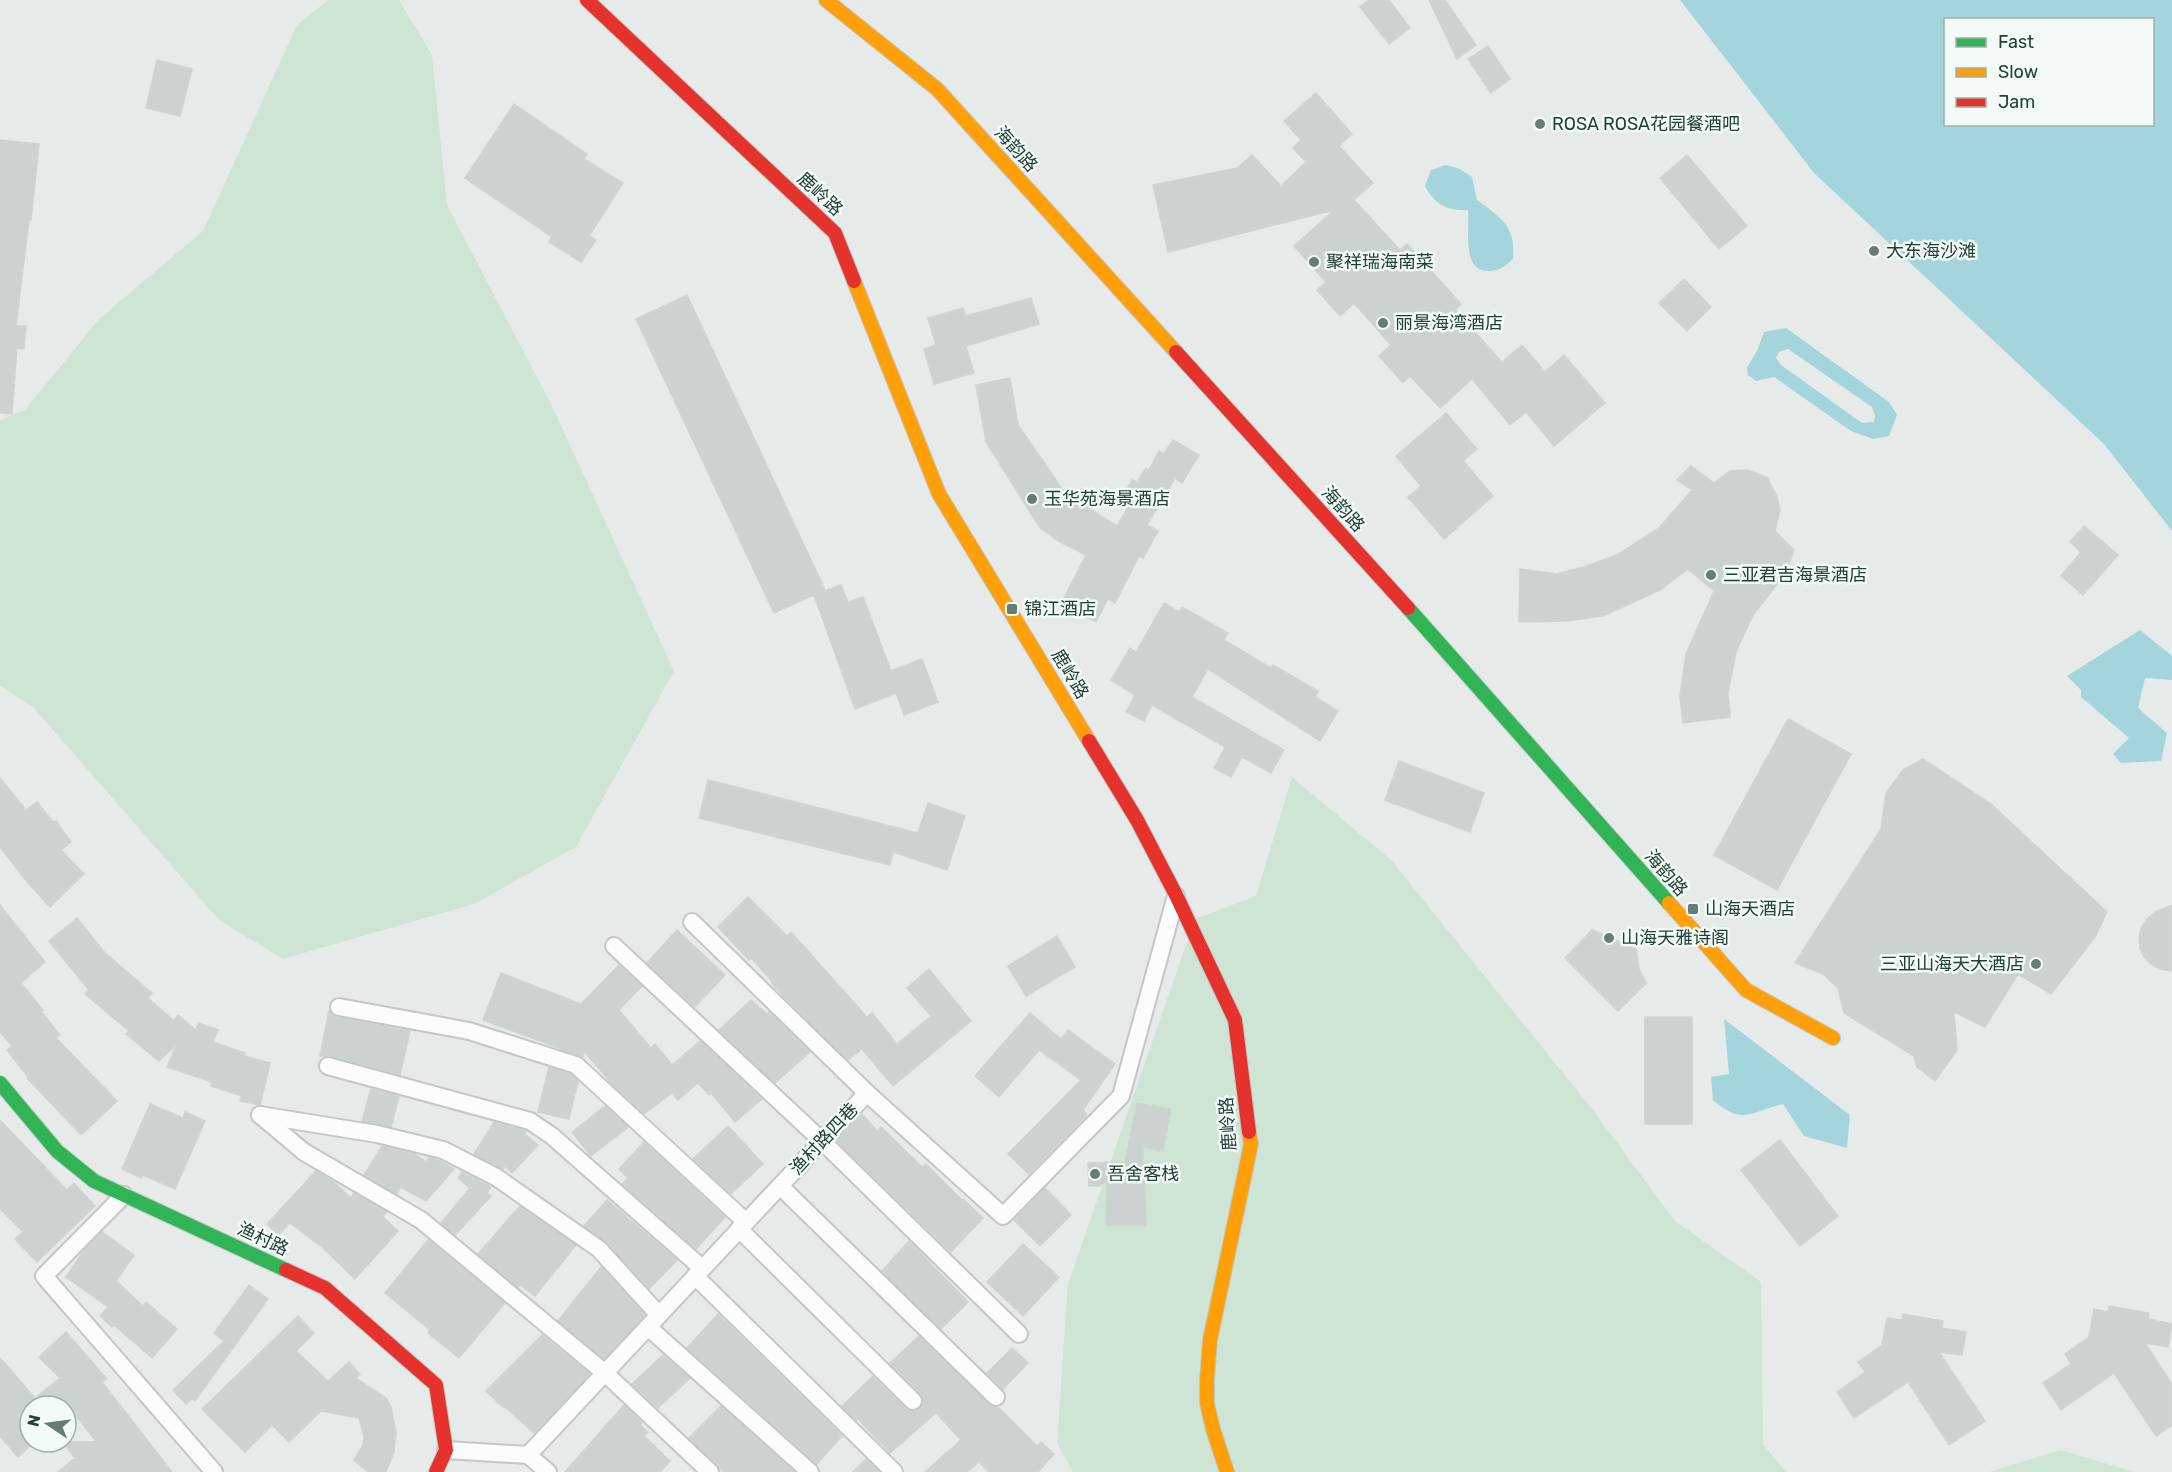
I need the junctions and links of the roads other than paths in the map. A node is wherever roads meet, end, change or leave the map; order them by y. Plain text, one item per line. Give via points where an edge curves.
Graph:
1 (587, 0) edge
2 (826, 0) edge
3 (1176, 895) junction
4 (692, 922) dead end
5 (614, 946) dead end
6 (339, 1007) dead end
7 (1833, 1038) dead end
8 (328, 1066) dead end
9 (0, 1083) edge
10 (867, 1093) junction
11 (822, 1141) junction
12 (780, 1186) junction
13 (124, 1195) junction
14 (743, 1226) junction
15 (699, 1272) junction
16 (653, 1321) junction
17 (1020, 1334) dead end
18 (605, 1373) junction
19 (996, 1397) dead end
20 (913, 1401) dead end
21 (446, 1450) junction
22 (528, 1455) junction
23 (214, 1472) edge
24 (436, 1472) edge
25 (548, 1472) edge
26 (710, 1472) edge
27 (810, 1472) edge
28 (894, 1472) edge
29 (1227, 1472) edge

1 - 3 street, 鹿岭路 via 835,233 939,494 1137,820
2 - 7 street, 海韵路 via 937,89 1414,615 1746,990
3 - 10 street, 渔村路四巷 via 1121,1096 1003,1216
3 - 29 street, 鹿岭路 via 1235,1020 1251,1144 1207,1371 1207,1403
4 - 10 street
5 - 11 street
6 - 14 street via 469,1031 576,1065
8 - 15 street via 530,1121 552,1136
9 - 13 street, 渔村路 via 57,1151 94,1181
10 - 11 street, 渔村路四巷
11 - 12 street, 渔村路四巷
11 - 17 street
12 - 14 street, 渔村路四巷
12 - 19 street
13 - 21 street, 渔村路 via 325,1288 436,1385
13 - 23 street via 44,1276
14 - 15 street, 渔村路四巷
14 - 20 street
15 - 16 street, 渔村路四巷
15 - 28 street
16 - 18 street, 渔村路四巷
16 - 18 street via 599,1249 496,1177 443,1150 377,1134 260,1115 304,1152 421,1220
16 - 27 street
18 - 22 street, 渔村路四巷
18 - 26 street
21 - 22 street
21 - 24 street
22 - 25 street

